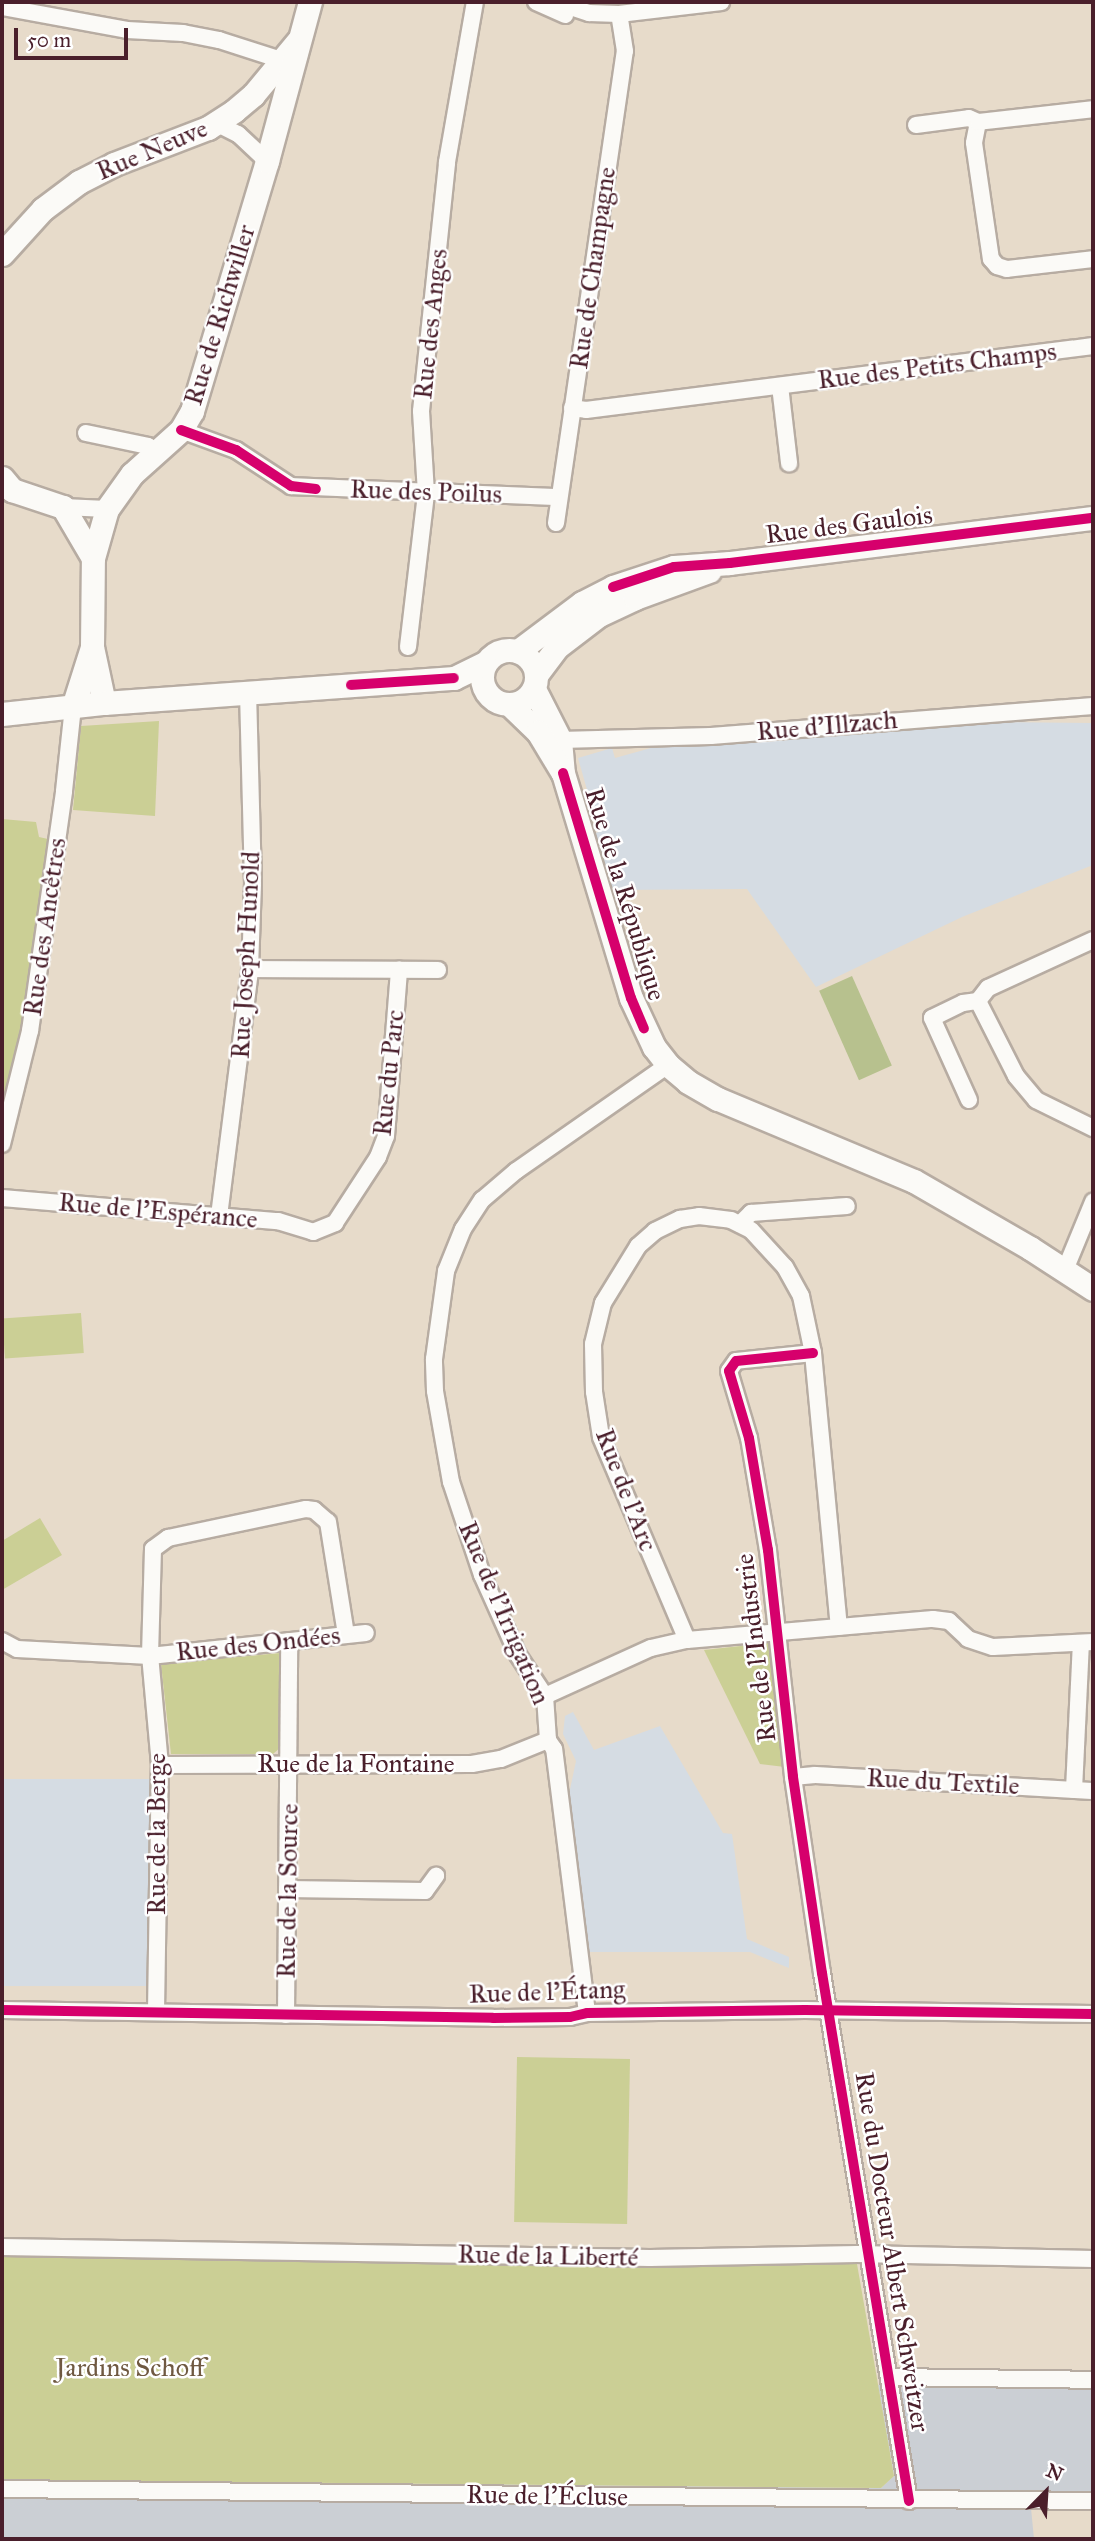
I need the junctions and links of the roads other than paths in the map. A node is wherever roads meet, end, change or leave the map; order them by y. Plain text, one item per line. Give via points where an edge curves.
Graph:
1 (310, 2) edge
2 (475, 2) edge
3 (536, 2) edge
4 (555, 2) edge
5 (721, 2) edge
6 (2, 7) edge
7 (589, 13) junction
8 (619, 14) junction
9 (298, 41) junction
10 (281, 60) junction
11 (1093, 109) edge
12 (978, 122) junction
13 (216, 123) junction
14 (916, 125) dead end
15 (267, 161) junction
16 (2, 254) edge
17 (1093, 259) edge
18 (1093, 346) edge
19 (780, 386) junction
20 (572, 408) junction
21 (181, 430) junction
22 (86, 433) dead end
23 (156, 451) junction
24 (789, 463) dead end
25 (5, 488) edge
26 (426, 493) junction
27 (559, 497) junction
28 (63, 507) junction
29 (107, 509) junction
30 (1093, 518) edge
31 (556, 523) dead end
32 (93, 558) junction
33 (730, 563) junction
34 (92, 647) junction
35 (408, 647) dead end
36 (518, 651) junction
37 (485, 663) junction
38 (454, 678) junction
39 (535, 682) junction
40 (486, 692) junction
41 (248, 693) junction
42 (104, 703) junction
43 (509, 704) junction
44 (1093, 706) edge
45 (73, 707) junction
46 (2, 714) edge
47 (560, 740) junction
48 (563, 773) junction
49 (1093, 940) edge
50 (250, 969) junction
51 (398, 970) junction
52 (438, 970) dead end
53 (978, 1001) junction
54 (668, 1065) junction
55 (969, 1100) dead end
56 (1093, 1128) edge
57 (2, 1144) edge
58 (2, 1198) edge
59 (1093, 1205) edge
60 (846, 1206) dead end
61 (219, 1216) junction
62 (740, 1224) junction
63 (313, 1232) joint
64 (1065, 1270) junction
65 (1093, 1289) edge
66 (813, 1353) junction
67 (839, 1627) junction
68 (777, 1632) junction
69 (366, 1633) dead end
70 (346, 1635) junction
71 (2, 1640) edge
72 (687, 1640) junction
73 (289, 1641) junction
74 (1087, 1643) edge
75 (150, 1656) junction
76 (545, 1696) junction
77 (548, 1740) junction
78 (290, 1764) junction
79 (160, 1765) junction
80 (793, 1777) junction
81 (1074, 1790) junction
82 (1093, 1791) edge
83 (436, 1876) dead end
84 (287, 1889) junction
85 (2, 2010) edge
86 (829, 2010) junction
87 (156, 2012) junction
88 (587, 2013) junction
89 (1093, 2014) edge
90 (286, 2015) junction
91 (2, 2247) edge
92 (868, 2254) junction
93 (1093, 2259) edge
94 (890, 2377) junction
95 (1093, 2380) edge
96 (2, 2489) edge
97 (909, 2501) junction
98 (1093, 2501) edge

1 - 9 main road, Rue de Richwiller
2 - 26 street, Rue des Anges via 447,162 421,411
3 - 7 street via 576,18
4 - 7 street
5 - 8 street
6 - 10 street via 127,30 183,33
7 - 8 street
8 - 20 street, Rue de Champagne via 625,51
9 - 10 main road, Rue Neuve
9 - 15 main road, Rue de Richwiller
10 - 13 main road, Rue Neuve via 253,95
11 - 12 street
12 - 14 street via 969,118
12 - 17 street via 974,143 991,259 1007,269
13 - 15 street via 238,134
13 - 16 main road, Rue Neuve via 79,182 43,209
15 - 21 main road, Rue de Richwiller via 192,411
18 - 19 street, Rue des Petits Champs
19 - 20 street, Rue des Petits Champs
19 - 24 street, Rue des Petits Champs
20 - 27 street, Rue de Champagne
21 - 23 main road, Rue de Richwiller
21 - 26 street, Rue des Poilus via 236,450 291,486
22 - 23 street
23 - 29 main road, Rue de Richwiller
25 - 28 main road
26 - 27 street, Rue des Poilus
26 - 35 street, Rue des Anges
27 - 31 street, Rue de Champagne
28 - 29 street
28 - 32 main road
29 - 32 main road, Rue de Richwiller
30 - 33 main road, Rue des Gaulois
32 - 34 main road, Rue de Richwiller
33 - 36 main road, Rue des Gaulois via 674,566 612,587 582,603
33 - 39 main road, Rue des Gaulois via 599,615 557,647
34 - 42 main road, Rue de Richwiller
34 - 45 main road, Rue de Richwiller
36 - 37 main road via 500,651
36 - 39 main road via 531,660
37 - 38 main road
37 - 40 main road via 481,678
38 - 40 main road
38 - 41 main road
39 - 43 main road via 524,699
39 - 47 main road, Rue de la République
40 - 43 main road
41 - 42 main road
41 - 50 street, Rue Joseph Hunold via 253,883
42 - 45 main road
43 - 48 main road, Rue de la République via 537,732
44 - 47 street, Rue d'Illzach via 711,736
45 - 46 main road
45 - 57 street, Rue des Ancêtres via 30,1031
47 - 48 main road, Rue de la République
48 - 54 main road, Rue de la République via 631,998 654,1047
49 - 53 street via 988,988
50 - 51 street, Rue du Parc
50 - 61 street, Rue Joseph Hunold
51 - 52 street, Rue du Parc
51 - 63 street, Rue du Parc via 386,1136 378,1157 335,1223
53 - 55 street via 932,1018
53 - 56 street via 1017,1076 1036,1100
54 - 64 main road, Rue de la République via 718,1099 914,1181
54 - 76 street, Rue de l'Irrigation via 482,1200 463,1229 446,1271 433,1372 452,1482 482,1575 518,1655
58 - 61 street, Rue de l'Espérance
59 - 64 street
60 - 62 street via 751,1213
61 - 63 street, Rue de l'Espérance via 278,1222
62 - 66 street, Rue de l'Arc via 765,1242 785,1267 801,1296
62 - 72 street, Rue de l'Arc via 699,1216 654,1231 626,1262 609,1293 593,1344 601,1437
64 - 65 main road, Rue de la République
66 - 67 street, Rue de l'Arc
66 - 68 street, Rue de l'Industrie via 736,1361 729,1371 749,1438
67 - 68 street
67 - 74 street via 933,1619 949,1621 968,1639 993,1647
68 - 72 street
68 - 80 street, Rue de l'Industrie
69 - 70 street, Rue des Ondées
70 - 73 street, Rue des Ondées
70 - 75 street, Rue de la Berge via 328,1522 306,1509 159,1542 150,1555
71 - 75 street, Rue des Ondées via 17,1649
72 - 76 street via 651,1648
73 - 75 street, Rue des Ondées
73 - 78 street, Rue de la Source
74 - 81 street
75 - 79 street, Rue de la Berge
76 - 77 street, Rue de l'Irrigation
77 - 78 street, Rue de la Fontaine via 500,1759 472,1764
77 - 88 street, Rue de l'Irrigation via 554,1749
78 - 79 street, Rue de la Fontaine
78 - 84 street, Rue de la Source
79 - 87 street, Rue de la Berge
80 - 81 street, Rue du Textile via 815,1774
80 - 86 street, Rue de l'Industrie
81 - 82 street, Rue du Textile
83 - 84 street via 425,1891
84 - 90 street, Rue de la Source
85 - 87 street, Rue de l'Étang
86 - 88 street, Rue de l'Étang
86 - 89 street, Rue de l'Étang
86 - 92 street, Rue du Docteur Albert Schweitzer
87 - 90 street, Rue de l'Étang
88 - 90 street, Rue de l'Étang via 500,2018
91 - 92 street, Rue de la Liberté via 650,2258
92 - 93 street, Rue de la Liberté
92 - 94 street, Rue du Docteur Albert Schweitzer
94 - 95 street
94 - 97 street, Rue du Docteur Albert Schweitzer
96 - 97 street, Rue de l'Écluse
97 - 98 street, Rue de l'Écluse

